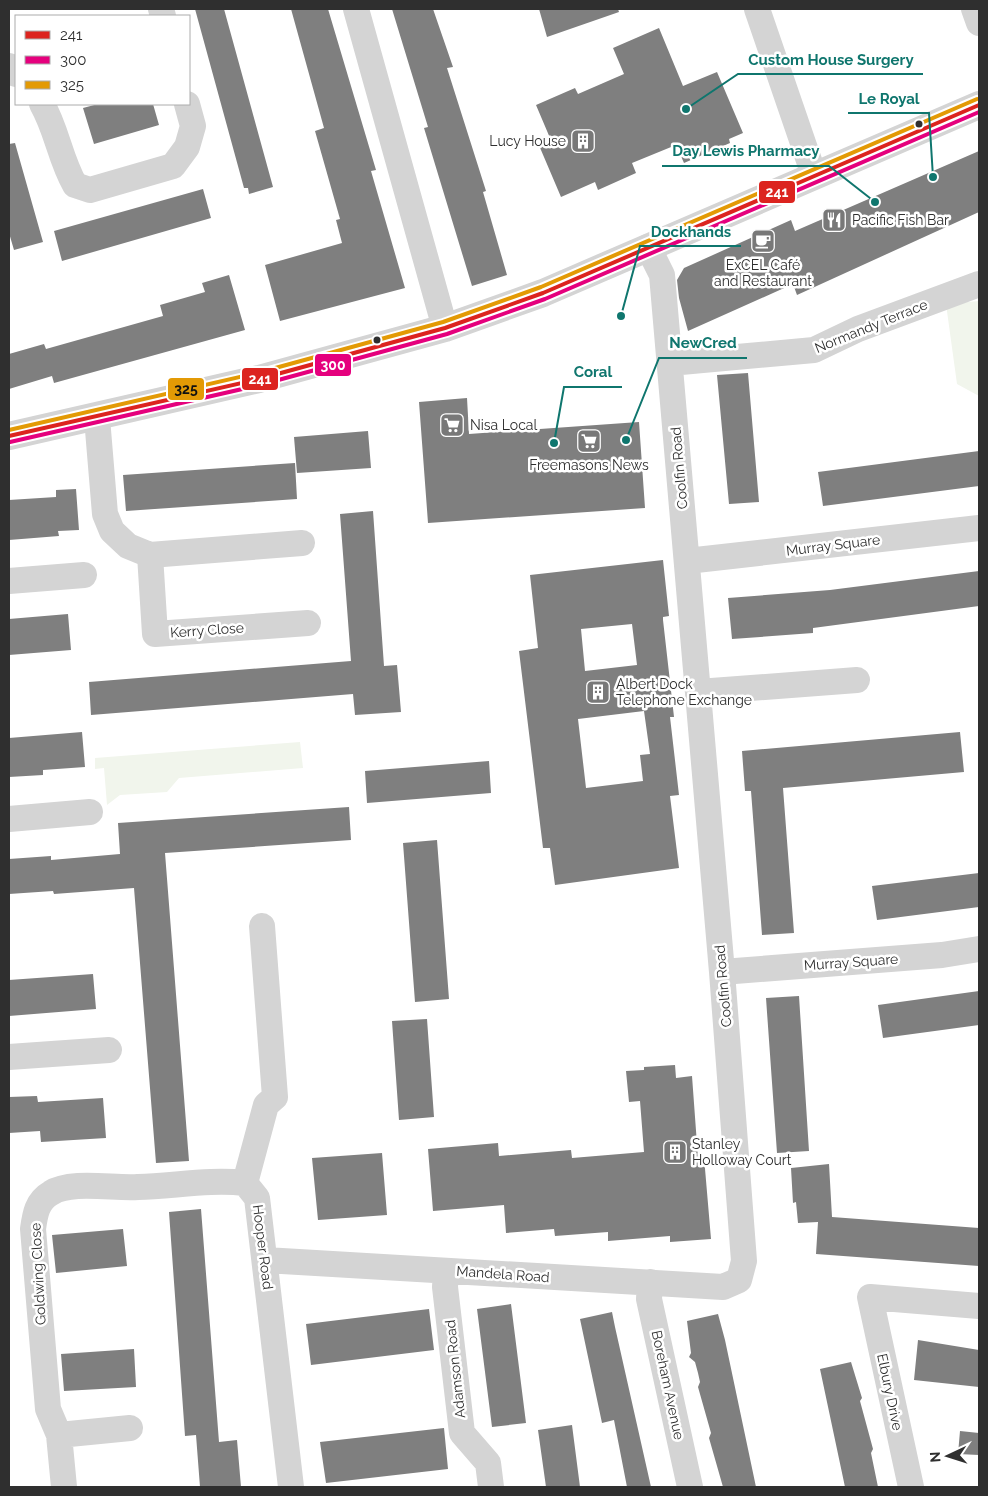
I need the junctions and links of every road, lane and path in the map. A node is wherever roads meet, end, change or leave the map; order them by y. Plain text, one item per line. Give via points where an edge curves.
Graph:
1 (356, 9) edge
2 (757, 9) edge
3 (974, 9) edge
4 (979, 23) edge
5 (43, 105) edge
6 (187, 105) edge
7 (979, 105) edge
8 (814, 175) junction
9 (648, 247) junction
10 (979, 284) edge
11 (445, 328) junction
12 (670, 363) junction
13 (97, 418) junction
14 (9, 436) edge
15 (979, 528) edge
16 (302, 544) dead end
17 (150, 555) junction
18 (687, 561) junction
19 (84, 575) dead end
20 (9, 581) edge
21 (308, 623) dead end
22 (857, 680) dead end
23 (698, 692) junction
24 (90, 812) dead end
25 (9, 818) edge
26 (262, 926) dead end
27 (979, 950) edge
28 (722, 972) junction
29 (109, 1050) dead end
30 (9, 1057) edge
31 (245, 1183) junction
32 (265, 1260) junction
33 (446, 1270) junction
34 (739, 1280) joint
35 (650, 1282) junction
36 (979, 1306) edge
37 (130, 1428) dead end
38 (59, 1435) junction
39 (64, 1487) edge
40 (291, 1487) edge
41 (491, 1487) edge
42 (690, 1487) edge
43 (911, 1487) edge

1 - 11 street
2 - 8 street
3 - 4 street
5 - 6 street via 53,124 66,169 75,185 90,190 174,166 187,147 193,126
7 - 8 street
8 - 9 street
9 - 11 street via 543,293
9 - 12 street, Coolfin Road via 662,275
10 - 12 street, Normandy Terrace via 858,329 814,350
11 - 13 street via 264,378
12 - 18 street, Coolfin Road
13 - 14 street
13 - 17 street via 105,514 112,530 128,546
15 - 18 street, Murray Square
16 - 17 street
17 - 21 street, Kerry Close via 155,634
18 - 23 street, Coolfin Road
19 - 20 street
22 - 23 street
23 - 28 street, Coolfin Road
24 - 25 street
26 - 31 street via 275,1098 266,1105
27 - 28 street, Murray Square
28 - 34 street, Coolfin Road via 744,1261
29 - 30 street
31 - 32 street, Hooper Road via 257,1198
31 - 38 street, Goldwing Close via 66,1188 44,1198 36,1210 33,1228 48,1410
32 - 33 street, Mandela Road
32 - 40 street, Hooper Road
33 - 35 street, Mandela Road
33 - 41 street, Adamson Road via 445,1287 462,1433 488,1462
34 - 35 street, Mandela Road via 723,1287
35 - 42 street, Boreham Avenue via 649,1299
36 - 43 street, Elbury Drive via 870,1297
37 - 38 street
38 - 39 street, Goldwing Close

